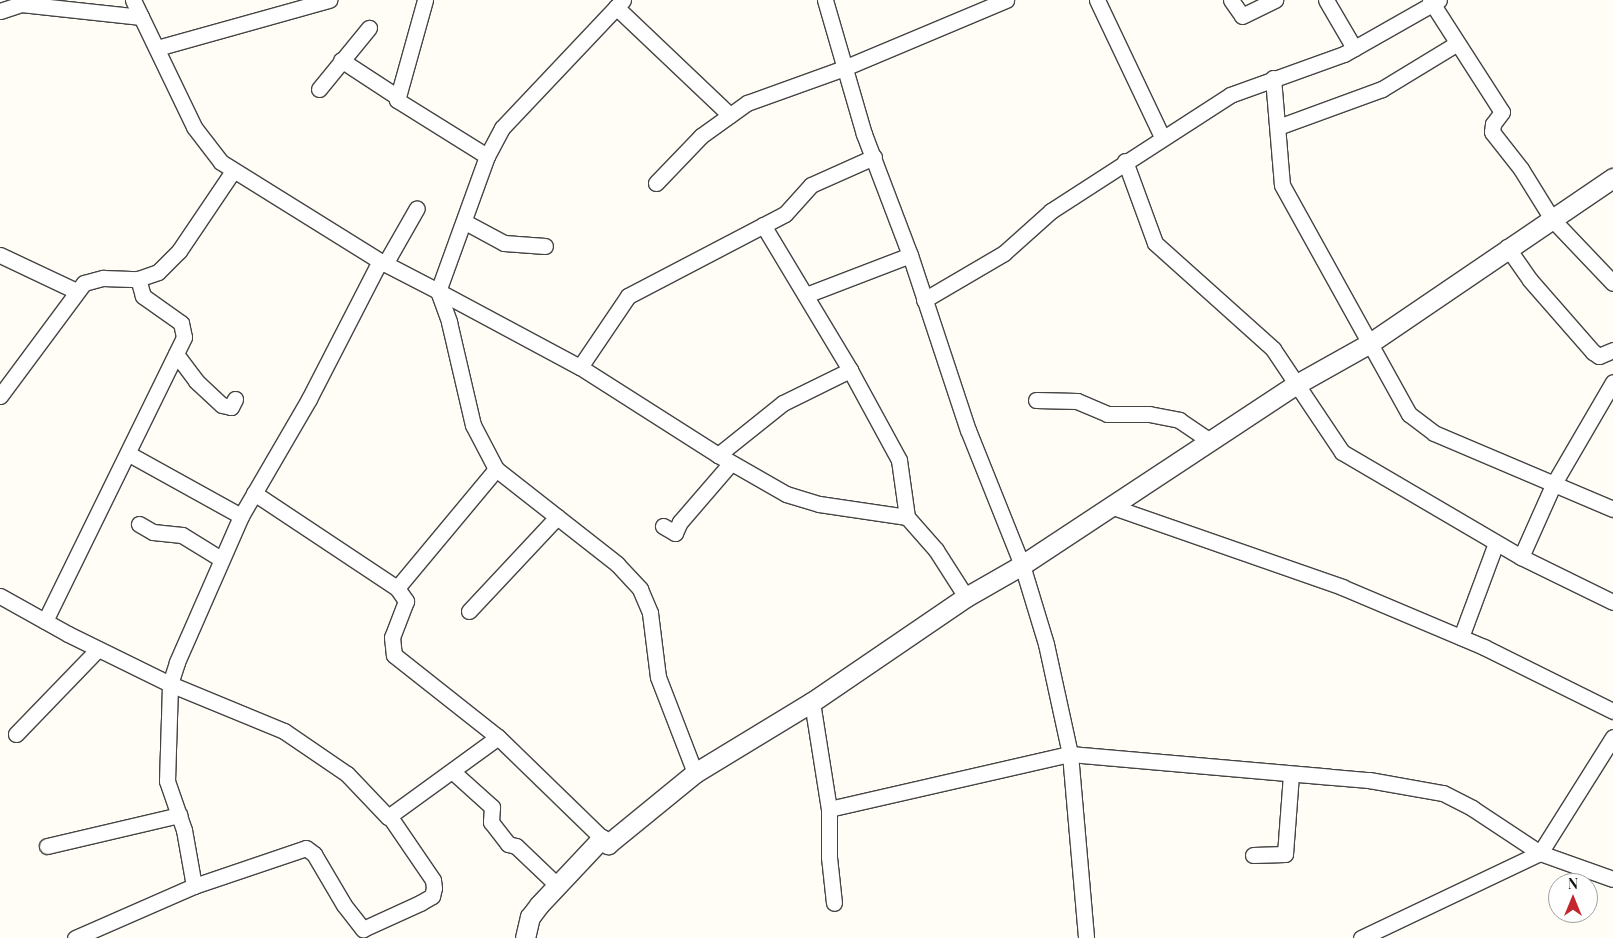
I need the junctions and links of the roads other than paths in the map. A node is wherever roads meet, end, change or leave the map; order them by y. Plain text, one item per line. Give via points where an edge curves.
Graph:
1 (133, 0) edge
2 (329, 0) edge
3 (425, 0) edge
4 (825, 0) edge
5 (1006, 0) edge
6 (1096, 0) edge
7 (1231, 0) edge
8 (1275, 0) edge
9 (1326, 0) edge
10 (1433, 1) edge
11 (620, 4) edge
12 (0, 11) edge
13 (141, 16) junction
14 (369, 28) dead end
15 (1456, 44) junction
16 (158, 48) junction
17 (1354, 48) junction
18 (341, 60) junction
19 (844, 68) junction
20 (1273, 78) junction
21 (319, 88) dead end
22 (396, 96) junction
23 (730, 115) junction
24 (1278, 127) junction
25 (1162, 137) junction
26 (487, 156) junction
27 (874, 157) junction
28 (1125, 161) junction
29 (232, 171) junction
30 (1611, 181) edge
31 (656, 183) dead end
32 (417, 208) dead end
33 (1552, 219) junction
34 (465, 222) junction
35 (762, 225) junction
36 (545, 246) dead end
37 (1508, 247) junction
38 (0, 255) edge
39 (910, 255) junction
40 (382, 262) junction
41 (138, 279) junction
42 (1613, 283) edge
43 (438, 290) junction
44 (76, 291) junction
45 (806, 295) junction
46 (924, 300) junction
47 (1370, 343) junction
48 (1613, 350) edge
49 (176, 354) junction
50 (580, 367) junction
51 (850, 370) junction
52 (1613, 382) edge
53 (1297, 384) junction
54 (0, 396) edge
55 (235, 399) dead end
56 (1036, 400) dead end
57 (1210, 441) junction
58 (129, 454) junction
59 (724, 459) junction
60 (496, 469) junction
61 (1553, 486) junction
62 (254, 492) junction
63 (1110, 506) junction
64 (1613, 509) edge
65 (241, 516) junction
66 (557, 516) junction
67 (907, 517) junction
68 (139, 524) dead end
69 (663, 526) dead end
70 (1496, 543) junction
71 (1521, 557) junction
72 (221, 559) junction
73 (1022, 565) junction
74 (397, 588) junction
75 (0, 596) edge
76 (966, 597) junction
77 (1613, 602) edge
78 (469, 611) dead end
79 (45, 620) junction
80 (1461, 637) junction
81 (98, 649) junction
82 (170, 684) junction
83 (812, 702) junction
84 (1613, 711) edge
85 (16, 734) dead end
86 (498, 737) junction
87 (1613, 737) edge
88 (1070, 754) junction
89 (452, 771) junction
90 (695, 773) junction
91 (1291, 774) junction
92 (829, 809) junction
93 (179, 815) junction
94 (390, 817) junction
95 (608, 844) junction
96 (47, 846) dead end
97 (1540, 853) junction
98 (1253, 855) dead end
99 (1613, 879) edge
100 (558, 885) junction
101 (194, 886) junction
102 (834, 903) dead end
103 (75, 938) edge
104 (525, 938) edge
105 (1086, 938) edge
106 (1361, 938) edge

1 - 13 street
2 - 16 street
3 - 22 street
4 - 19 street
5 - 19 street
6 - 25 street
7 - 8 street via 1242,16
9 - 17 street
10 - 15 street
10 - 17 street
11 - 23 street
11 - 26 street via 515,110
12 - 13 street via 21,4
13 - 16 street
14 - 18 street
15 - 24 street via 1382,89
15 - 33 street via 1502,112 1492,132 1521,169
16 - 29 street via 194,127 212,154
17 - 20 street
18 - 21 street
18 - 22 street
19 - 23 street via 747,103
19 - 27 street
20 - 24 street
20 - 25 street via 1230,95
22 - 26 street via 399,102
23 - 31 street via 701,136
24 - 47 street via 1282,185
25 - 28 street
26 - 34 street
27 - 35 street via 811,184 785,214
27 - 39 street
28 - 46 street via 1051,211 1004,253
28 - 53 street via 1156,244 1262,337
29 - 40 street
29 - 41 street via 169,264
30 - 33 street
32 - 40 street
33 - 37 street
33 - 42 street
34 - 36 street via 504,243
34 - 43 street
35 - 45 street
35 - 50 street via 628,296
37 - 47 street
37 - 48 street via 1530,280 1593,352 1599,356
38 - 44 street
39 - 45 street
39 - 46 street
40 - 43 street
40 - 62 street via 309,399
41 - 44 street via 89,279
41 - 49 street via 142,296 181,322 184,337
43 - 50 street
43 - 60 street via 449,322 473,425
44 - 54 street
45 - 51 street
46 - 73 street via 968,430
47 - 53 street
47 - 61 street via 1410,414 1422,426
49 - 55 street via 196,381 222,405 231,407
49 - 58 street
50 - 59 street
51 - 59 street via 783,402
51 - 67 street via 899,460
52 - 61 street
53 - 57 street
53 - 70 street via 1342,452
56 - 57 street via 1077,401 1112,415 1149,414 1179,420
57 - 63 street
58 - 65 street
58 - 79 street
59 - 67 street via 800,499
59 - 69 street via 675,533
60 - 66 street
60 - 74 street
61 - 64 street
61 - 71 street
62 - 65 street
62 - 74 street
63 - 73 street
63 - 80 street via 1342,587
65 - 72 street
66 - 78 street
66 - 90 street via 617,564 640,589 650,612 658,677
67 - 76 street via 936,550
68 - 72 street via 153,532 182,535
70 - 71 street
70 - 80 street
71 - 77 street
72 - 82 street
73 - 76 street
73 - 88 street via 1059,694
74 - 86 street via 406,601 392,637 394,655
75 - 79 street
76 - 83 street
79 - 81 street
80 - 84 street
81 - 82 street
81 - 85 street
82 - 93 street via 167,781
82 - 94 street via 284,731 347,774 385,816
83 - 90 street
83 - 92 street
86 - 89 street
86 - 95 street
87 - 97 street
88 - 91 street
88 - 92 street
88 - 105 street
89 - 94 street
89 - 100 street via 492,806 491,822 508,844 516,846
90 - 95 street
91 - 97 street via 1405,784 1443,794 1472,808
91 - 98 street via 1285,854
92 - 102 street via 829,857
93 - 96 street
93 - 101 street
94 - 101 street via 433,880 434,888 432,896 420,903 363,929 344,905 314,854 306,848
95 - 100 street via 601,839
97 - 99 street
97 - 106 street
100 - 104 street via 530,917
101 - 103 street

